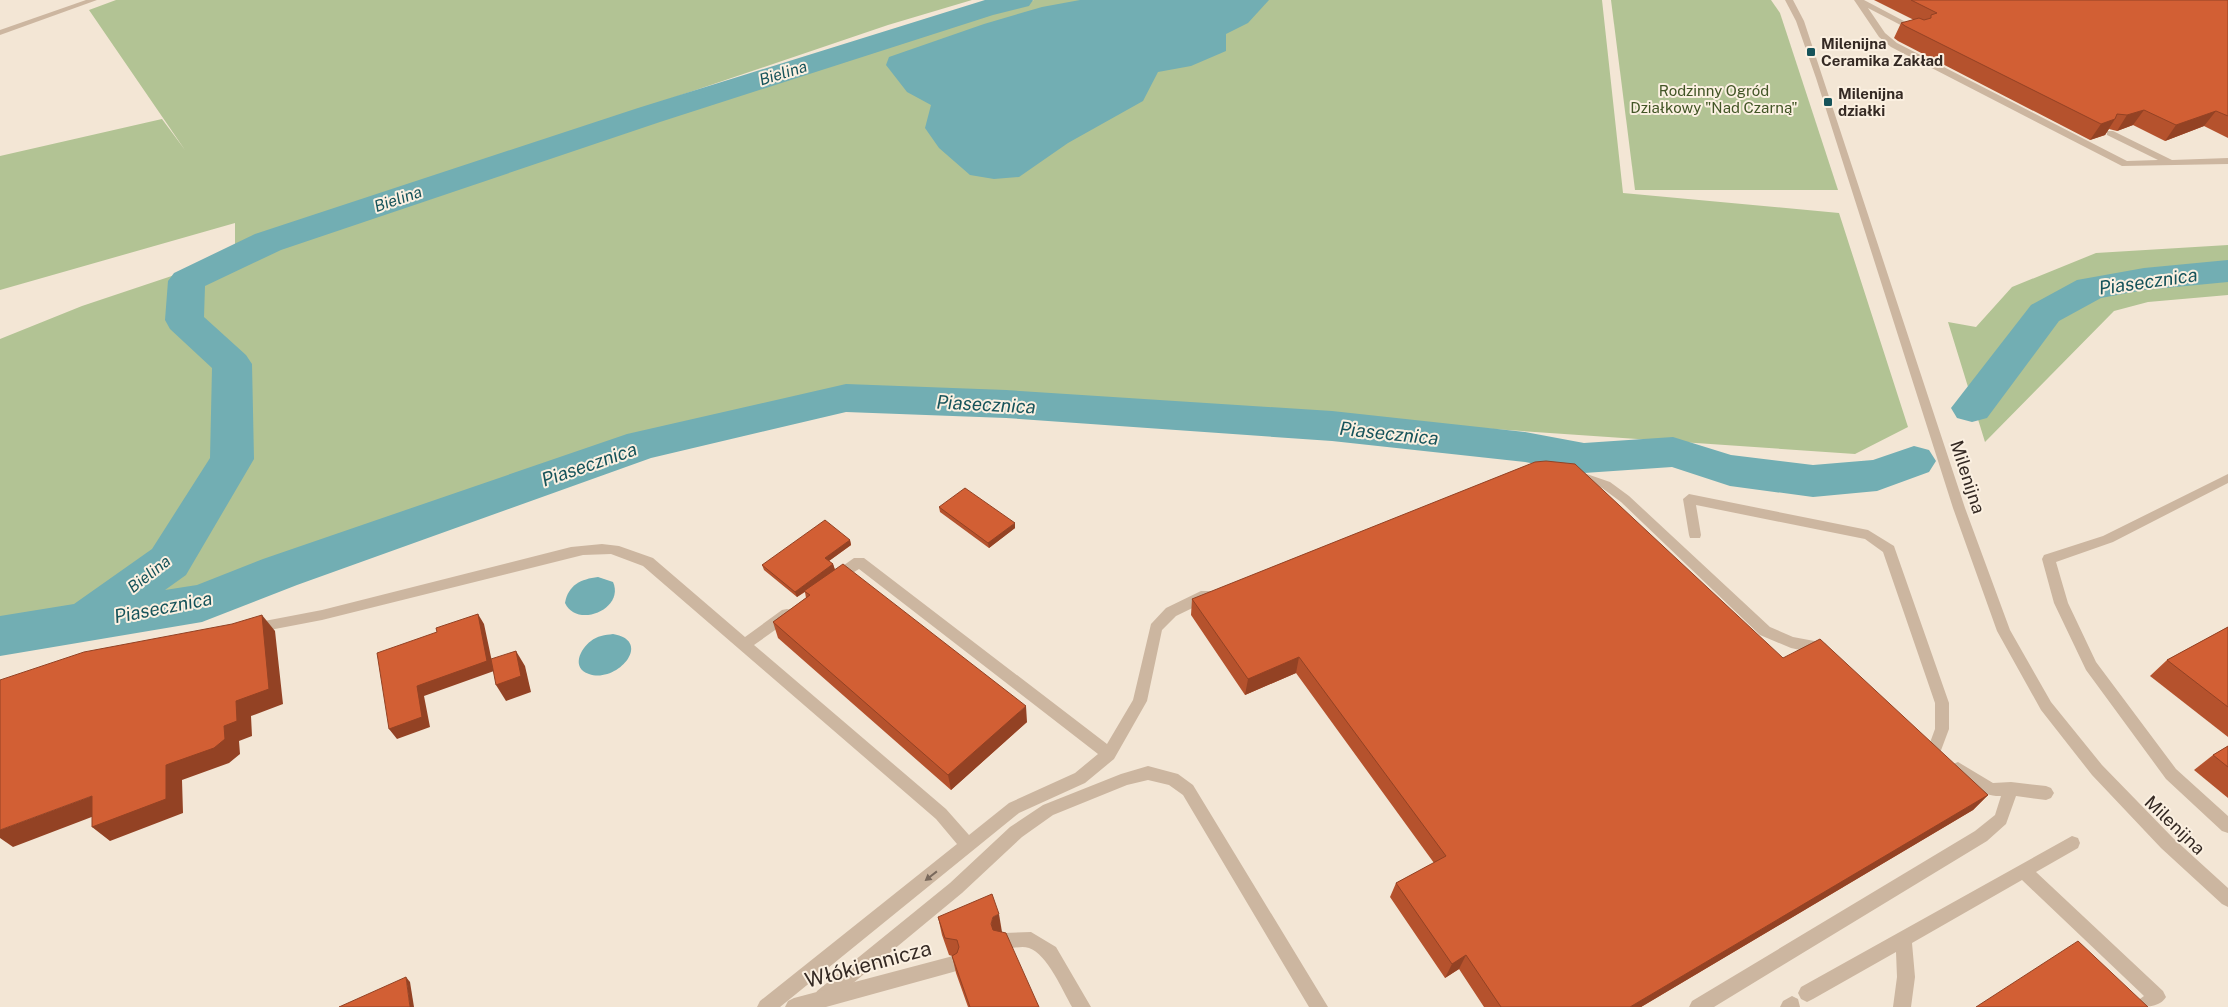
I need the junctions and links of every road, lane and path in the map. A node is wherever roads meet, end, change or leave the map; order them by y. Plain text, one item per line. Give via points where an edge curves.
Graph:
1 (93, 0) edge
2 (1789, 0) edge
3 (1858, 0) edge
4 (1920, 31) edge
5 (0, 33) edge
6 (2110, 133) edge
7 (2228, 162) edge
8 (2171, 163) junction
9 (1562, 474) edge
10 (2228, 478) edge
11 (1695, 535) dead end
12 (821, 589) edge
13 (1217, 591) edge
14 (798, 606) edge
15 (236, 631) edge
16 (744, 645) junction
17 (1834, 659) edge
18 (1920, 736) edge
19 (1935, 748) junction
20 (1110, 754) junction
21 (2011, 789) junction
22 (2046, 793) dead end
23 (2228, 826) edge
24 (2072, 842) dead end
25 (968, 845) junction
26 (2023, 870) junction
27 (2228, 899) edge
28 (1903, 938) junction
29 (1004, 941) edge
30 (953, 964) edge
31 (1807, 993) dead end
32 (818, 1001) junction
33 (766, 1007) edge
34 (794, 1007) edge
35 (1082, 1007) edge
36 (1319, 1007) edge
37 (1698, 1007) edge
38 (1902, 1007) edge
39 (2143, 1007) edge

1 - 5 street
2 - 27 street, Milenijna via 1820,78 1959,508 2004,631 2046,706 2097,770 2167,843
3 - 4 street
3 - 8 street via 1882,36 1935,66 2125,164
6 - 8 street
7 - 8 street
9 - 17 street via 1580,476 1606,486 1625,499 1765,630 1791,642 1820,647
10 - 23 street via 2108,539 2050,559 2060,603 2092,666 2171,774
11 - 19 street via 1689,498 1868,535 1889,549 1942,703 1942,729
12 - 20 street via 859,562
13 - 20 street via 1171,612 1156,628 1140,701
14 - 16 street
15 - 16 street via 322,615 599,547 626,551 648,562
16 - 25 street via 941,814
18 - 19 street
19 - 21 street via 1976,783 1992,790
20 - 25 street via 1080,778 1014,808
21 - 22 street
21 - 37 street via 2001,819 1981,836
24 - 26 street
25 -> 33 street
26 - 28 street
26 - 39 street via 2157,996
28 - 31 street
28 - 38 street via 1906,977
29 - 35 street via 1031,940 1050,953
30 - 32 street, Włókiennicza
32 - 34 street, Włókiennicza
32 - 36 street via 984,864 1016,832 1048,810 1148,773 1173,779 1188,790

